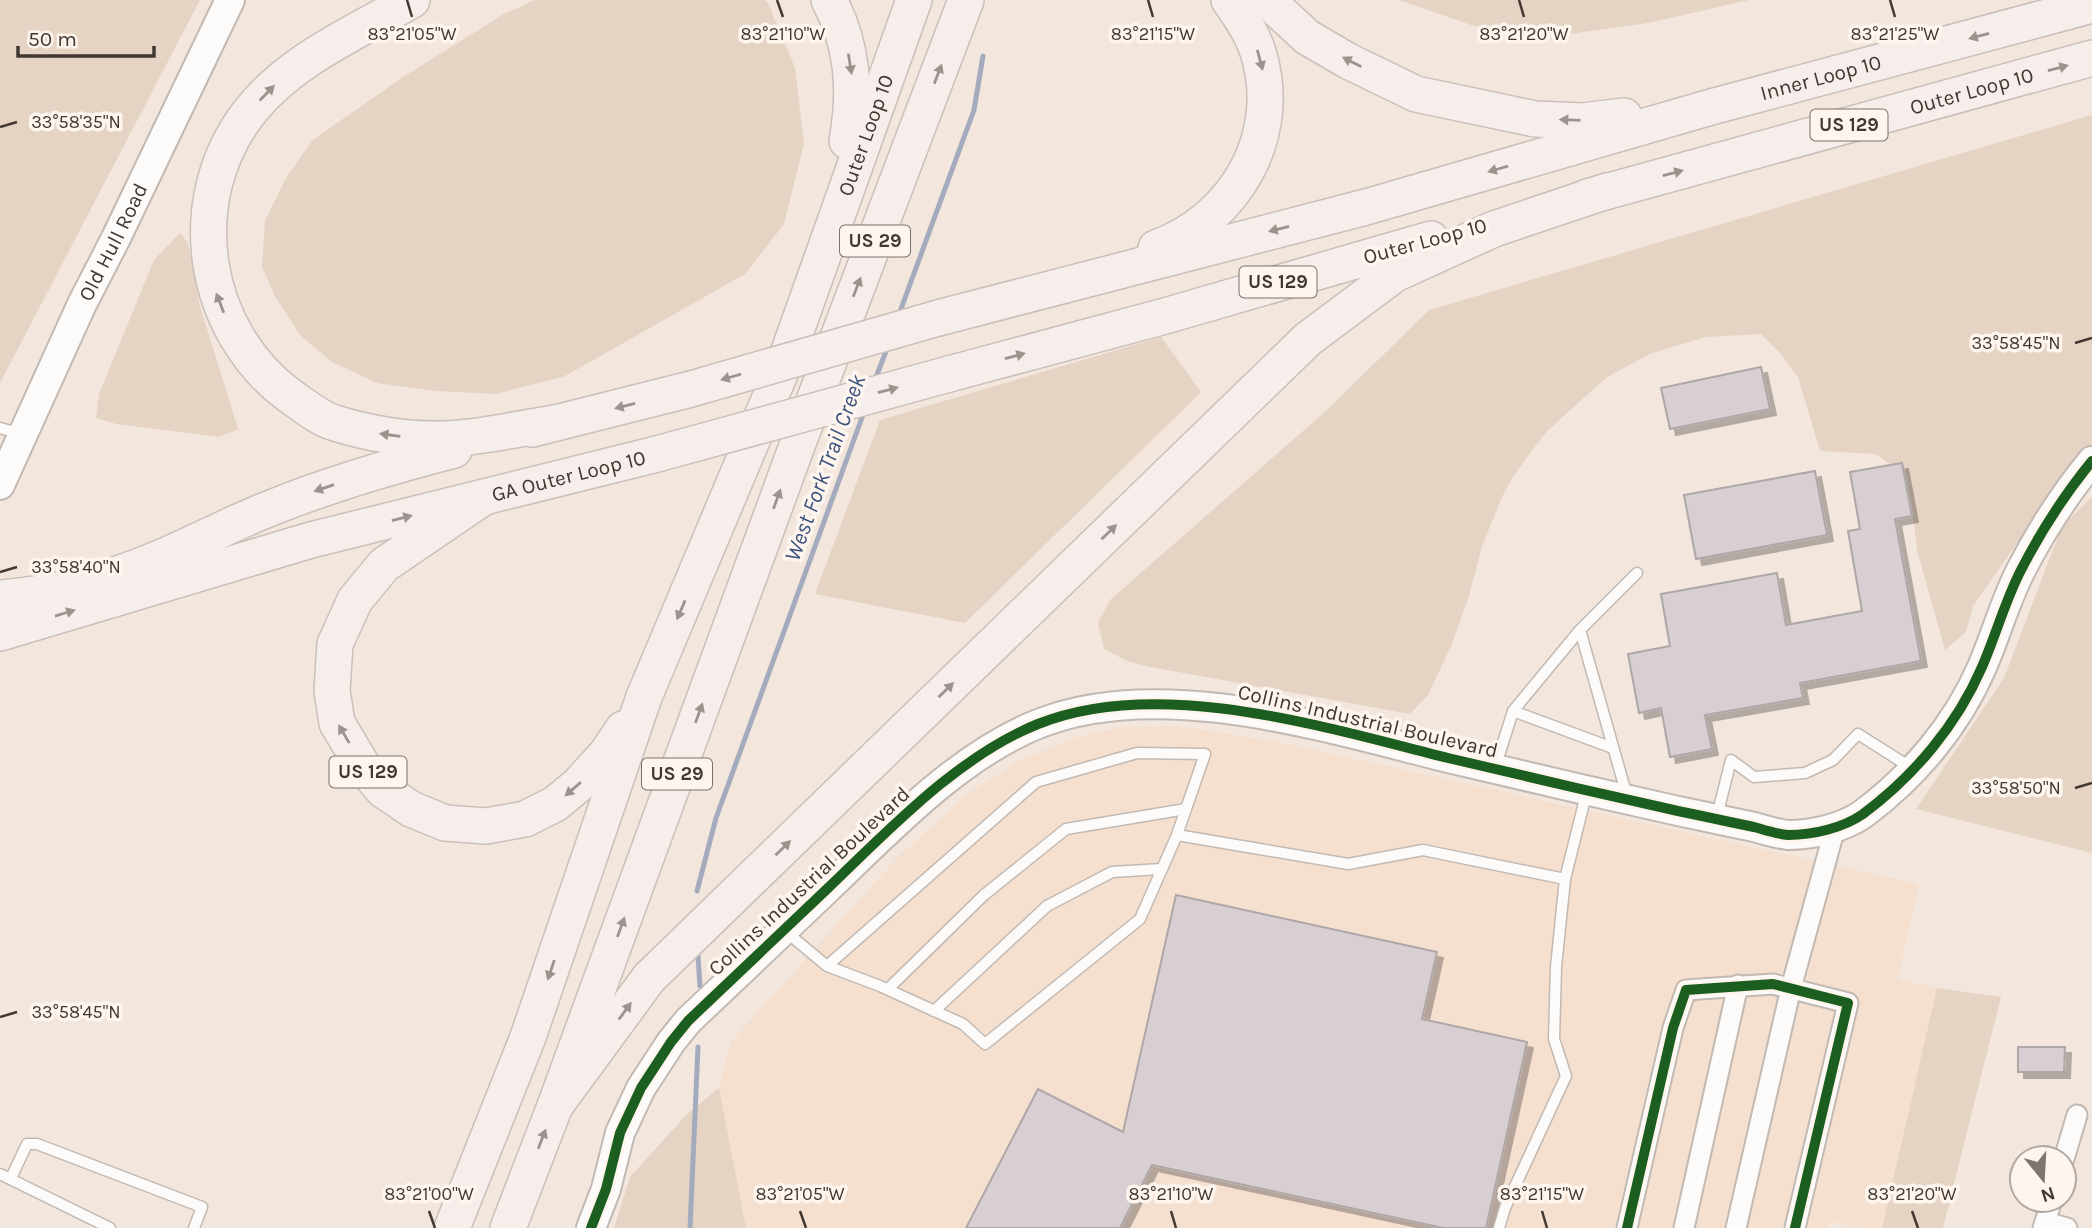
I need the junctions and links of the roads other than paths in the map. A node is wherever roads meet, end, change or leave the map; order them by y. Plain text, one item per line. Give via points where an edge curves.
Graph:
1 (230, 0) edge
2 (412, 0) edge
3 (829, 0) edge
4 (914, 0) edge
5 (966, 0) edge
6 (990, 0) edge
7 (1229, 0) edge
8 (1267, 0) edge
9 (2092, 5) edge
10 (951, 38) junction
11 (2092, 58) edge
12 (1711, 107) junction
13 (1607, 191) junction
14 (824, 250) junction
15 (1029, 293) junction
16 (555, 423) junction
17 (12, 431) edge
18 (657, 454) joint
19 (2092, 461) edge
20 (0, 485) edge
21 (481, 499) junction
22 (1637, 573) dead end
23 (0, 580) edge
24 (42, 592) junction
25 (0, 598) edge
26 (1580, 630) junction
27 (0, 633) edge
28 (644, 697) junction
29 (1513, 711) junction
30 (1613, 748) junction
31 (1495, 769) junction
32 (1913, 769) junction
33 (1587, 791) junction
34 (1628, 800) junction
35 (1186, 809) junction
36 (1716, 819) junction
37 (1835, 828) junction
38 (1177, 835) junction
39 (1161, 869) junction
40 (1565, 879) junction
41 (784, 930) junction
42 (827, 966) junction
43 (1738, 985) junction
44 (1791, 988) junction
45 (888, 989) junction
46 (934, 1011) junction
47 (555, 1106) junction
48 (2077, 1115) dead end
49 (2068, 1144) edge
50 (0, 1174) edge
51 (11, 1178) junction
52 (2044, 1225) edge
53 (110, 1228) edge
54 (194, 1228) edge
55 (452, 1228) edge
56 (508, 1228) edge
57 (591, 1228) edge
58 (1499, 1228) edge
59 (1626, 1228) edge
60 (1684, 1228) edge
61 (1736, 1228) edge
62 (1795, 1228) edge
63 (2067, 1228) edge

1 - 17 street, Old Hull Road via 116,238
16 -> 2 highway via 446,439 384,435 334,423 312,412 262,372 235,336 215,288 208,237 213,184 241,124 285,75
3 -> 14 highway via 852,66 853,98
4 - 14 highway, Outer Loop 10 / US 29
5 - 10 highway, US 29
6 - 10 highway
7 -> 15 highway via 1257,50 1266,100 1263,130 1241,180 1219,208 1164,244
12 -> 8 highway, US 129 via 1582,121 1535,119 1416,94 1307,37
9 -> 12 highway, Inner Loop 10 / US 129
47 -> 10 highway, US 29
13 -> 11 highway, Outer Loop 10 / US 129
12 -> 15 highway via 1366,207
18 -> 13 highway, Outer Loop 10 / US 129, bridge
47 -> 13 highway via 649,978 1308,339 1395,274 1493,229
14 -> 28 highway, Outer Loop 10 / US 29 via 785,362
15 -> 16 highway, bridge
16 -> 24 highway via 396,465 271,508 155,560
17 - 20 street, Old Hull Road
18 - 21 highway, GA Outer Loop 10 / US 129
19 - 32 street, Collins Industrial Boulevard via 2047,524 2021,572 1968,695
27 -> 21 highway, GA Outer Loop 10 via 311,540
28 -> 21 highway, US 129 via 607,753 578,785 555,804 525,819 486,826 445,823 383,790 362,765 337,723 331,691 335,644 355,600 384,565
22 - 26 lane
23 - 24 highway
24 - 25 highway
26 - 29 lane
26 - 30 lane
28 -> 55 highway, US 29 via 528,1037
29 - 30 lane
29 - 31 lane
30 - 34 lane
31 - 33 street, Collins Industrial Boulevard
31 - 41 street, Collins Industrial Boulevard via 1230,709 1121,705 1066,714 1015,734 969,764 885,834
32 - 36 lane via 1858,734 1833,760 1805,773 1754,777 1731,760
32 - 37 street, Collins Industrial Boulevard via 1859,817
33 - 34 street, Collins Industrial Boulevard
33 - 40 lane
34 - 36 street, Collins Industrial Boulevard
35 - 38 lane
35 - 42 lane via 1205,754 1138,753 1036,782
35 - 45 lane via 1066,829 984,895
36 - 37 street, Collins Industrial Boulevard via 1788,835
37 - 44 street
38 - 39 lane
38 - 40 lane via 1348,864 1423,850
39 - 46 lane via 1112,872 1046,906
39 - 46 lane via 1140,919 985,1044 963,1024
40 - 58 lane via 1554,1040 1566,1076
41 - 42 lane
41 - 57 street, Collins Industrial Boulevard via 688,1021 640,1088 620,1133
42 - 45 lane
43 - 44 street
43 - 59 street via 1686,990
43 - 60 street
44 - 61 street
44 - 62 street via 1848,1003
45 - 46 lane
56 -> 47 highway, US 29
48 - 49 street
50 - 51 lane
51 - 53 lane
51 - 54 lane via 27,1144 37,1144 202,1207
52 - 63 street

